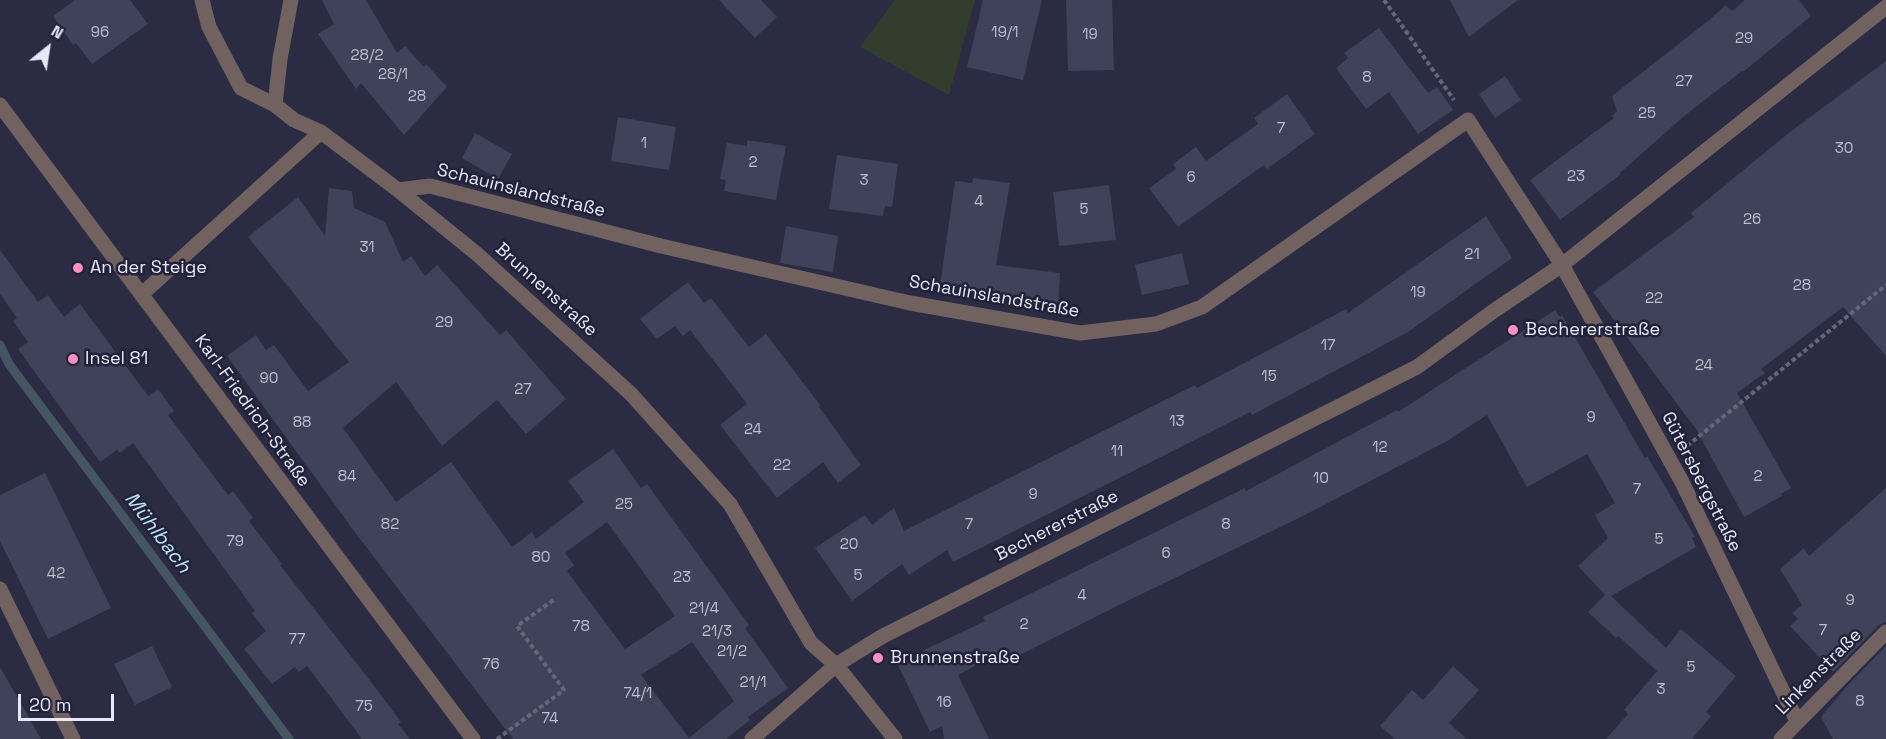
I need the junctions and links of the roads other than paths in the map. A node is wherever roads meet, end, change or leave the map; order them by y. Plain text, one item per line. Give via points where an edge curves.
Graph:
1 (202, 0) edge
2 (291, 0) edge
3 (1886, 7) edge
4 (0, 105) edge
5 (275, 105) junction
6 (321, 132) junction
7 (398, 190) junction
8 (1562, 265) junction
9 (142, 294) junction
10 (0, 589) edge
11 (1886, 632) edge
12 (836, 665) junction
13 (1797, 721) junction
14 (73, 739) edge
15 (473, 739) edge
16 (752, 739) edge
17 (895, 739) edge
18 (1781, 739) edge

1 - 5 street, Brunnenstraße via 209,27 241,88
2 - 5 street
3 - 8 street, Bechererstraße
4 - 9 street, Karl-Friedrich-Straße
5 - 6 street, Brunnenstraße via 294,120
6 - 7 street, Brunnenstraße
6 - 9 street
7 - 8 street, Schauinslandstraße via 430,186 661,246 876,295 1080,333 1156,324 1202,307 1468,120
7 - 12 street, Brunnenstraße via 477,254 631,394 730,504 811,643
8 - 12 street, Bechererstraße via 1417,367 883,636
8 - 13 street, Gütersbergstraße via 1670,459
9 - 15 street, Karl-Friedrich-Straße
10 - 14 street
11 - 13 street, Linkenstraße
12 - 16 street, Bechererstraße
12 - 17 street, Brunnenstraße
13 - 18 street, Linkenstraße

